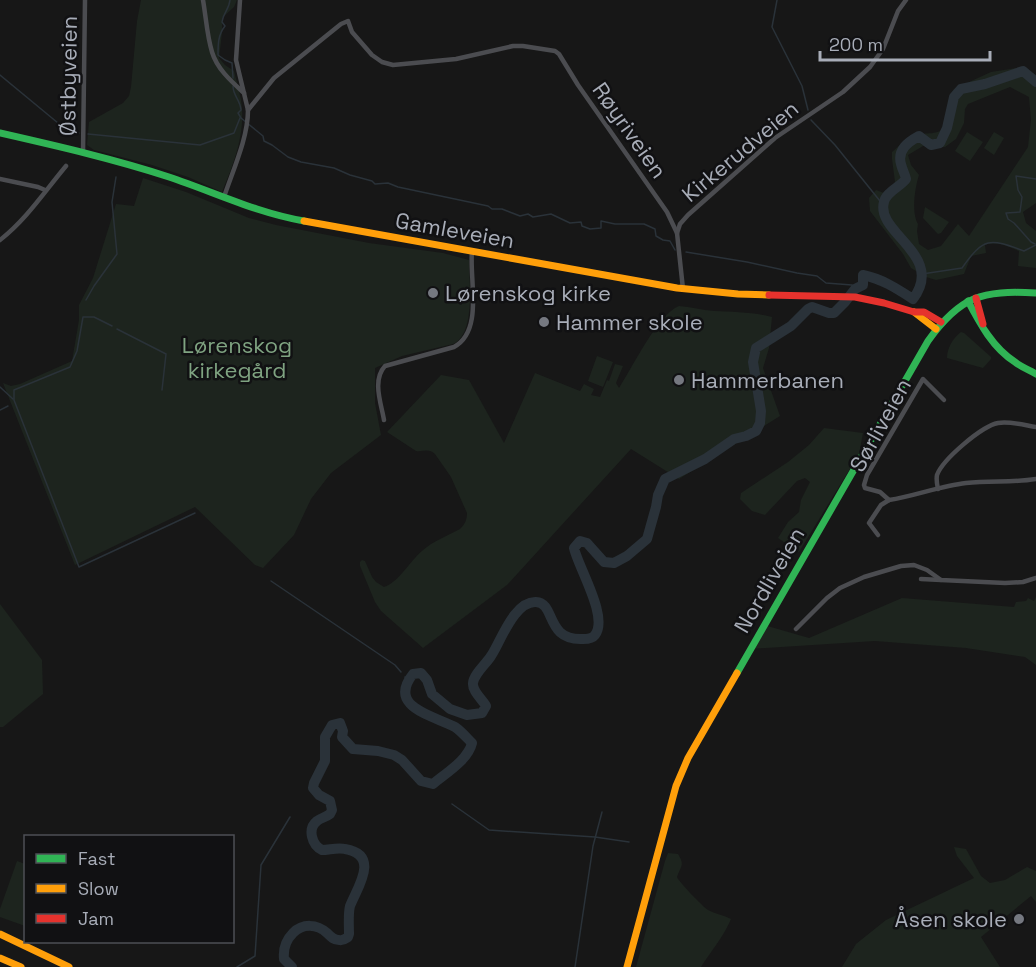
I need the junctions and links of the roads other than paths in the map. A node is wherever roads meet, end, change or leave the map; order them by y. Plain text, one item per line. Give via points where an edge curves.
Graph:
1 (85, 0) edge
2 (203, 0) edge
3 (240, 0) edge
4 (906, 0) edge
5 (244, 93) junction
6 (248, 110) junction
7 (0, 133) edge
8 (83, 153) junction
9 (66, 166) dead end
10 (0, 179) edge
11 (45, 190) junction
12 (224, 197) junction
13 (677, 233) junction
14 (0, 240) edge
15 (472, 251) junction
16 (683, 289) junction
17 (1036, 293) edge
18 (976, 298) junction
19 (968, 301) junction
20 (914, 312) junction
21 (941, 322) junction
22 (984, 328) junction
23 (936, 329) junction
24 (1036, 374) edge
25 (944, 400) dead end
26 (384, 420) dead end
27 (1036, 428) edge
28 (1036, 480) edge
29 (938, 489) junction
30 (889, 500) junction
31 (878, 534) dead end
32 (1036, 578) edge
33 (921, 579) dead end
34 (941, 580) junction
35 (796, 629) dead end
36 (0, 934) edge
37 (0, 958) edge
38 (21, 967) edge
39 (69, 967) edge
40 (627, 967) edge

1 - 8 street, Østbyveien
2 - 5 street via 212,53 228,78
3 - 5 street via 237,60
4 - 13 street, Kirkerudveien via 884,49 870,67 843,92 775,138 688,215
5 - 6 street
6 - 12 street via 245,135
6 - 13 street, Røyriveien via 285,68 348,21 352,32 372,55 393,65 456,59 513,46 552,50 559,54 641,173
7 - 8 main road, Gamleveien
8 - 12 main road, Gamleveien via 165,175
9 - 11 street
10 - 11 street
11 - 14 street
12 - 15 main road, Gamleveien via 276,216
13 - 16 street, Kirkerudveien
15 - 16 main road, Gamleveien
15 - 26 street via 469,331 454,347 385,366 380,371 378,385
16 - 20 main road, Gamleveien via 840,296
17 - 18 main road, Nordliveien via 1008,291
18 - 19 main road, Nordliveien
18 - 22 main road
19 - 21 main road, Nordliveien
19 - 22 main road
20 - 21 main road, Gamleveien
20 - 23 main road, Gamleveien
21 - 23 main road, Nordliveien
22 - 24 main road via 1005,355
23 - 40 main road, Nordliveien via 688,758 670,806
25 - 30 street, Sørliveien via 923,379 867,475 865,488 880,492
27 - 29 street via 1004,422 980,431 940,469
28 - 29 street, Sørliveien via 986,481
29 - 30 street, Sørliveien
30 - 31 street, Sørliveien via 869,523
32 - 34 street via 1005,583
33 - 34 street
34 - 35 street via 914,565 864,577 840,588
36 - 39 main road
37 - 38 main road

